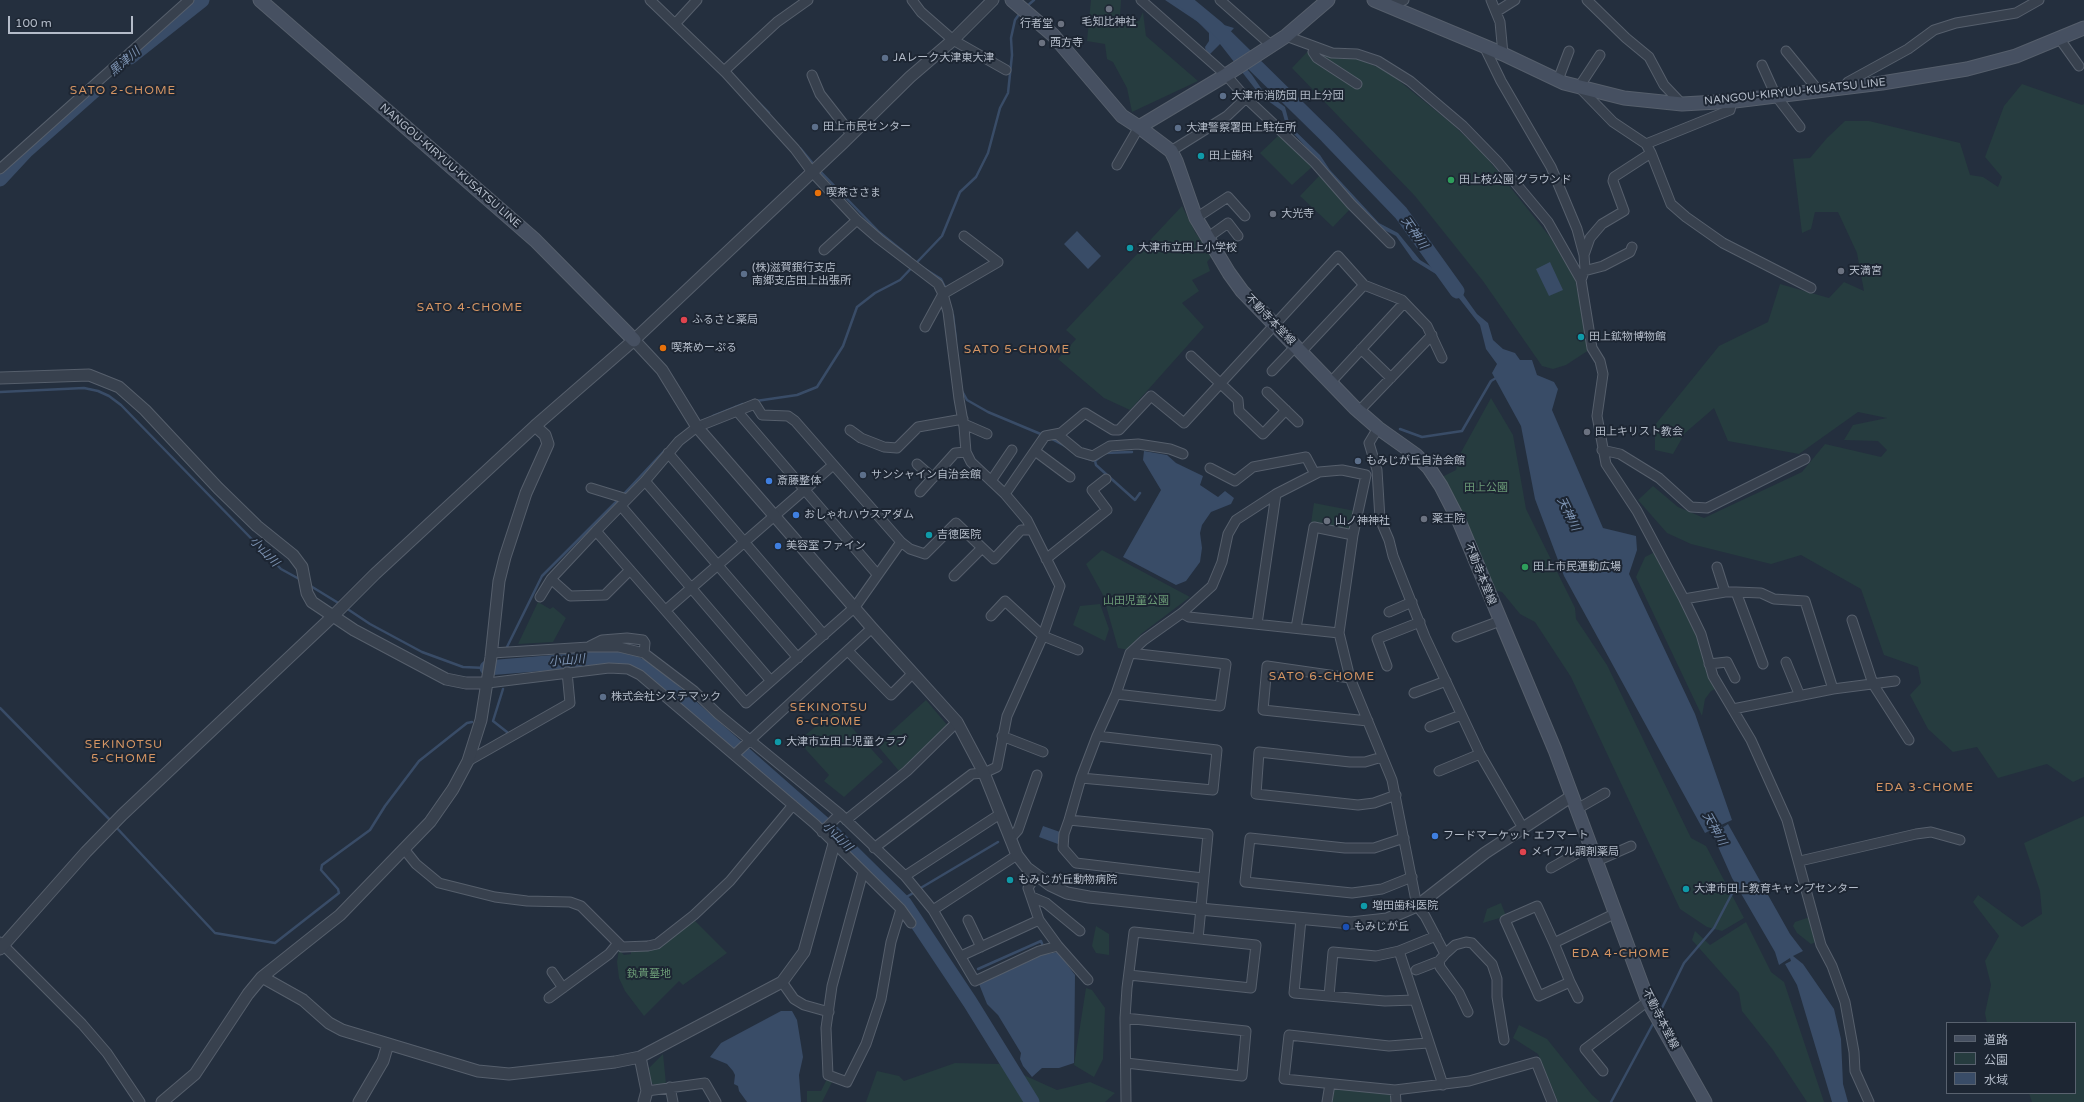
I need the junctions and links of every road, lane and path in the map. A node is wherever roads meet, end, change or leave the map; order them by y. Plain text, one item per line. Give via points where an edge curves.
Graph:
1 (189, 0) edge
2 (260, 0) edge
3 (650, 0) edge
4 (697, 0) edge
5 (808, 0) edge
6 (912, 0) edge
7 (993, 0) edge
8 (1012, 0) edge
9 (1141, 0) edge
10 (1220, 0) edge
11 (1328, 0) edge
12 (1374, 0) edge
13 (1404, 0) edge
14 (1491, 0) edge
15 (1515, 0) edge
16 (1587, 0) edge
17 (2039, 0) edge
18 (1389, 6) junction
19 (1496, 12) junction
20 (675, 24) junction
21 (2084, 28) edge
22 (1286, 36) junction
23 (2059, 38) junction
24 (953, 40) junction
25 (1484, 46) junction
26 (1270, 47) junction
27 (1315, 47) junction
28 (1568, 51) dead end
29 (1786, 51) dead end
30 (1503, 54) junction
31 (1600, 55) dead end
32 (1762, 65) dead end
33 (2079, 66) dead end
34 (1006, 70) dead end
35 (724, 71) junction
36 (812, 75) dead end
37 (1226, 75) junction
38 (1558, 80) junction
39 (1357, 84) dead end
40 (1579, 87) junction
41 (1844, 87) junction
42 (1818, 90) junction
43 (1776, 96) junction
44 (1246, 98) junction
45 (1732, 102) junction
46 (1682, 104) junction
47 (1139, 127) junction
48 (1800, 127) dead end
49 (852, 135) junction
50 (1646, 144) junction
51 (1170, 151) junction
52 (1651, 153) junction
53 (1117, 165) dead end
54 (0, 169) edge
55 (812, 172) junction
56 (1245, 216) dead end
57 (1196, 218) junction
58 (857, 220) junction
59 (964, 236) dead end
60 (1238, 236) dead end
61 (1207, 238) junction
62 (1390, 243) dead end
63 (1632, 247) dead end
64 (824, 250) dead end
65 (1584, 255) junction
66 (1584, 271) junction
67 (1581, 280) junction
68 (1364, 285) junction
69 (1810, 288) dead end
70 (943, 294) junction
71 (1404, 303) junction
72 (1274, 325) junction
73 (925, 327) dead end
74 (1432, 335) junction
75 (634, 340) junction
76 (1362, 349) junction
77 (1298, 350) junction
78 (1191, 356) dead end
79 (1442, 358) dead end
80 (1272, 371) dead end
81 (0, 378) edge
82 (1391, 378) junction
83 (1330, 383) junction
84 (1221, 384) junction
85 (1267, 392) dead end
86 (1286, 410) junction
87 (737, 411) junction
88 (1359, 411) junction
89 (963, 422) junction
90 (1298, 422) dead end
91 (535, 426) junction
92 (697, 427) junction
93 (1378, 428) junction
94 (850, 430) dead end
95 (987, 434) dead end
96 (1057, 434) junction
97 (1012, 450) dead end
98 (1602, 450) junction
99 (1035, 451) junction
100 (966, 452) junction
101 (668, 453) junction
102 (1183, 454) dead end
103 (1806, 459) dead end
104 (917, 464) dead end
105 (833, 465) junction
106 (1210, 468) dead end
107 (1314, 474) junction
108 (1070, 477) dead end
109 (933, 478) junction
110 (1106, 479) dead end
111 (645, 481) junction
112 (991, 481) junction
113 (591, 488) dead end
114 (804, 491) junction
115 (920, 492) dead end
116 (1005, 494) junction
117 (1276, 494) junction
118 (624, 502) junction
119 (774, 515) junction
120 (1032, 530) junction
121 (596, 531) junction
122 (1354, 535) junction
123 (744, 542) junction
124 (901, 542) junction
125 (982, 548) junction
126 (1046, 559) junction
127 (716, 566) junction
128 (1717, 567) dead end
129 (630, 570) junction
130 (877, 574) junction
131 (954, 576) dead end
132 (550, 578) junction
133 (692, 588) junction
134 (1725, 592) junction
135 (1736, 592) junction
136 (540, 597) dead end
137 (1684, 599) junction
138 (1412, 602) junction
139 (855, 607) junction
140 (666, 610) junction
141 (1389, 612) dead end
142 (1182, 613) junction
143 (991, 616) dead end
144 (332, 617) junction
145 (1852, 620) dead end
146 (1420, 622) junction
147 (1500, 622) junction
148 (1256, 624) junction
149 (872, 628) junction
150 (1296, 628) junction
151 (1339, 633) junction
152 (824, 635) junction
153 (1043, 636) junction
154 (1457, 637) dead end
155 (589, 647) junction
156 (1078, 650) dead end
157 (848, 651) junction
158 (644, 653) junction
159 (1130, 653) junction
160 (491, 655) junction
161 (798, 658) junction
162 (1786, 662) dead end
163 (1710, 664) junction
164 (1763, 664) dead end
165 (1387, 666) dead end
166 (567, 672) junction
167 (913, 673) junction
168 (488, 678) junction
169 (1350, 678) junction
170 (1735, 678) dead end
171 (771, 681) junction
172 (1446, 681) junction
173 (1895, 681) dead end
174 (1873, 684) junction
175 (1833, 689) junction
176 (1414, 693) dead end
177 (1116, 694) junction
178 (1800, 696) junction
179 (1733, 709) junction
180 (1461, 715) junction
181 (1368, 721) junction
182 (957, 722) junction
183 (1430, 727) dead end
184 (1002, 736) junction
185 (1097, 736) junction
186 (749, 739) junction
187 (1909, 740) dead end
188 (1043, 752) dead end
189 (1480, 754) junction
190 (734, 755) junction
191 (1382, 757) junction
192 (468, 761) junction
193 (1438, 771) dead end
194 (984, 774) junction
195 (1038, 775) dead end
196 (1081, 778) junction
197 (1605, 793) dead end
198 (1396, 795) junction
199 (1572, 796) junction
200 (793, 805) junction
201 (1577, 809) junction
202 (1000, 814) junction
203 (843, 817) junction
204 (1069, 820) junction
205 (1522, 828) junction
206 (822, 832) junction
207 (1010, 838) junction
208 (1404, 838) junction
209 (1960, 840) dead end
210 (834, 844) junction
211 (1590, 846) junction
212 (1631, 846) dead end
213 (874, 848) junction
214 (404, 849) junction
215 (1017, 855) junction
216 (1596, 861) junction
217 (1800, 861) junction
218 (1552, 868) dead end
219 (863, 872) junction
220 (1036, 875) junction
221 (905, 876) junction
222 (1412, 877) junction
223 (1203, 878) junction
224 (1032, 897) junction
225 (1417, 906) junction
226 (901, 909) junction
227 (1200, 909) junction
228 (933, 910) junction
229 (1616, 913) junction
230 (1301, 919) junction
231 (968, 920) dead end
232 (1039, 920) junction
233 (911, 923) dead end
234 (1080, 931) dead end
235 (1436, 936) junction
236 (1198, 939) junction
237 (618, 943) junction
238 (1554, 943) junction
239 (1, 945) edge
240 (1058, 946) junction
241 (981, 947) junction
242 (1398, 951) junction
243 (961, 956) junction
244 (1442, 958) junction
245 (1416, 970) dead end
246 (552, 972) dead end
247 (1129, 974) junction
248 (262, 977) junction
249 (1088, 980) dead end
250 (782, 982) junction
251 (1570, 982) junction
252 (563, 988) junction
253 (1329, 996) junction
254 (549, 998) dead end
255 (1578, 998) dead end
256 (1414, 1000) junction
257 (1648, 1001) junction
258 (828, 1012) junction
259 (1468, 1012) dead end
260 (1125, 1018) junction
261 (1504, 1040) dead end
262 (1428, 1042) junction
263 (388, 1044) junction
264 (640, 1056) junction
265 (1126, 1063) junction
266 (1603, 1070) dead end
267 (1330, 1084) junction
268 (1443, 1085) junction
269 (670, 1087) junction
270 (647, 1090) junction
271 (1395, 1090) junction
272 (140, 1102) edge
273 (162, 1102) edge
274 (359, 1102) edge
275 (644, 1102) edge
276 (672, 1102) edge
277 (716, 1102) edge
278 (1126, 1102) edge
279 (1327, 1102) edge
280 (1396, 1102) edge
281 (1550, 1102) edge
282 (1705, 1102) edge
283 (1869, 1102) edge

1 - 54 street
2 - 75 main road, NANGOU-KIRYUU-KUSATSU LINE via 535,240
3 - 20 street
4 - 20 street
5 - 35 street via 777,22
6 - 24 street via 921,12
7 - 24 street
8 - 47 main road via 1053,35 1122,116
9 - 37 street
10 - 26 street
11 - 22 main road
12 - 18 main road, NANGOU-KIRYUU-KUSATSU LINE
13 - 18 street
14 - 19 street
15 - 19 street
16 - 46 street via 1649,57 1664,85
17 - 41 street via 2016,13 1956,23 1934,30 1908,49 1848,82
18 - 25 main road, NANGOU-KIRYUU-KUSATSU LINE
19 - 30 street via 1500,22
20 - 35 street
21 - 23 main road, NANGOU-KIRYUU-KUSATSU LINE
22 - 26 main road
22 - 27 street
23 - 33 street
23 - 41 main road, NANGOU-KIRYUU-KUSATSU LINE via 2016,56 1967,69
24 - 34 street
24 - 49 street via 910,77
25 - 30 main road, NANGOU-KIRYUU-KUSATSU LINE
25 - 65 street via 1501,81 1552,166 1577,229
26 - 37 main road
27 - 39 street via 1317,58
27 - 67 street via 1332,53 1358,54 1393,68 1457,121 1497,161 1548,222
28 - 38 street
29 - 42 street
30 - 38 main road, NANGOU-KIRYUU-KUSATSU LINE
31 - 40 street
32 - 43 street
35 - 55 street via 795,149
36 - 49 street via 820,94
37 - 44 street
37 - 47 main road
38 - 40 main road, NANGOU-KIRYUU-KUSATSU LINE
40 - 46 main road, NANGOU-KIRYUU-KUSATSU LINE via 1624,98
40 - 50 street via 1613,122
41 - 42 main road, NANGOU-KIRYUU-KUSATSU LINE
42 - 43 main road, NANGOU-KIRYUU-KUSATSU LINE
43 - 45 main road, NANGOU-KIRYUU-KUSATSU LINE
43 - 48 street
44 - 51 street via 1227,116
44 - 62 street via 1315,162 1351,204
45 - 46 main road, NANGOU-KIRYUU-KUSATSU LINE
45 - 50 street via 1730,110
47 - 51 main road, 不動寺本堂線
47 - 53 street
49 - 55 street
50 - 52 street
51 - 57 main road, 不動寺本堂線
52 - 65 street via 1614,177 1613,181 1624,211 1602,224 1590,238
52 - 69 street via 1671,204 1686,217 1745,256
55 - 58 street
55 - 75 street
56 - 57 street via 1228,197
57 - 61 main road, 不動寺本堂線
58 - 64 street
58 - 70 street via 938,284
59 - 70 street via 1002,260
60 - 61 street via 1228,223
61 - 72 main road, 不動寺本堂線 via 1242,291
63 - 66 street via 1630,252 1603,266
65 - 66 street
66 - 67 street
67 - 98 street via 1592,348 1600,361 1603,374 1597,416
68 - 71 street
68 - 72 street via 1338,256
68 - 77 street
70 - 73 street
70 - 89 street via 948,312
71 - 74 street via 1427,326
71 - 76 street
72 - 77 main road, 不動寺本堂線
72 - 84 street
74 - 79 street
74 - 82 street
75 - 91 street
75 - 92 street via 662,370
76 - 82 street
76 - 83 street
77 - 80 street
77 - 83 main road, 不動寺本堂線
78 - 84 street
81 - 144 street via 89,375 119,387 145,410 257,526 293,555 304,572 306,593 312,602
82 - 88 street
83 - 88 main road, 不動寺本堂線
84 - 86 street via 1238,400 1240,411 1263,434
84 - 96 street via 1184,423 1151,396 1120,430 1113,430 1085,413
85 - 86 street
86 - 90 street
87 - 92 street
87 - 105 street via 756,404 762,415 788,416
87 - 114 street
88 - 93 main road, 不動寺本堂線
89 - 94 street via 918,427 897,448 884,447 861,438
89 - 95 street
89 - 100 street
91 - 144 street
91 - 160 street via 545,436 548,444 526,493 505,557 499,581
92 - 101 street
92 - 119 street
93 - 138 street via 1369,443 1377,470 1380,519
93 - 147 main road, 不動寺本堂線 via 1416,455 1441,486
96 - 99 street via 1045,436
96 - 102 street via 1079,452 1094,456 1110,446 1138,444 1170,449
97 - 112 street
98 - 103 street via 1620,454 1659,478 1691,506 1707,508
98 - 137 street via 1606,464 1637,511
99 - 108 street
99 - 116 street
100 - 109 street via 955,453
100 - 112 street via 970,462
101 - 111 street
101 - 123 street
104 - 109 street
105 - 114 street
105 - 124 street
106 - 107 street via 1235,481 1253,467 1306,457
107 - 117 street
107 - 122 street via 1342,470 1366,475
109 - 115 street
110 - 126 street via 1092,490 1107,510
111 - 118 street
111 - 127 street
112 - 116 street
113 - 118 street
114 - 119 street
114 - 130 street
116 - 120 street
117 - 142 street via 1236,520 1228,534 1222,562 1212,586
117 - 148 street
118 - 121 street
118 - 133 street
119 - 123 street
119 - 139 street
120 - 125 street via 1021,530 994,559
120 - 126 street
121 - 129 street
121 - 132 street
122 - 150 street via 1314,527
122 - 151 street
123 - 127 street
123 - 152 street
124 - 125 street via 910,549 925,554 956,523
124 - 130 street
125 - 131 street
126 - 153 street via 1060,586
127 - 133 street
127 - 161 street
128 - 134 street
129 - 132 street via 605,595 570,596
129 - 140 street
130 - 139 street
132 - 136 street
133 - 140 street
133 - 171 street
134 - 135 street
134 - 137 street
135 - 164 street
135 - 175 street via 1761,593 1774,599 1805,601
137 - 163 street via 1701,634
138 - 141 street
138 - 146 street
139 - 149 street
139 - 152 street
140 - 171 street via 746,703
142 - 148 street via 1189,617
142 - 159 street
143 - 153 street via 1005,601
144 - 168 street via 446,679 466,683
144 - 239 street via 122,815
145 - 174 street
146 - 165 street via 1376,639
146 - 172 street
147 - 154 street
147 - 199 main road, 不動寺本堂線
148 - 150 street
149 - 157 street
149 - 167 street
150 - 151 street
151 - 169 street
152 - 161 street
153 - 156 street
153 - 184 street via 1007,716
155 - 158 street via 619,647
155 - 158 street via 602,640 632,638 643,640
155 - 160 street
157 - 167 street via 891,695
157 - 186 street
158 - 186 street via 694,691
159 - 177 street
159 - 177 street via 1226,664 1220,706
160 - 168 street
161 - 171 street
162 - 178 street
163 - 170 street via 1727,662
163 - 179 street via 1713,676
166 - 168 street
166 - 190 street via 628,669 640,675
166 - 192 street via 570,703
167 - 182 street
168 - 192 street via 481,720
169 - 181 street
169 - 181 street via 1267,666 1263,710
172 - 176 street
172 - 180 street
173 - 174 street
174 - 175 street
174 - 187 street
175 - 178 street
177 - 185 street
178 - 179 street
179 - 217 street via 1751,740 1787,820
180 - 183 street
180 - 189 street
181 - 191 street
182 - 194 street
182 - 203 street via 907,771
184 - 188 street
184 - 194 street via 997,767
185 - 196 street
185 - 196 street via 1217,750 1213,790
186 - 190 street
186 - 203 street
189 - 193 street
189 - 205 street
190 - 200 street
191 - 198 street
191 - 198 street via 1365,762 1350,762 1258,752 1256,794 1339,805 1374,803
192 - 214 street via 453,789 430,822
194 - 202 street
194 - 213 street via 972,774
195 - 207 street via 1018,830
196 - 204 street
197 - 201 street
198 - 208 street
199 - 201 main road, 不動寺本堂線
199 - 205 street
200 - 206 street
200 - 237 street via 730,881 694,915 657,944 622,947
201 - 211 main road, 不動寺本堂線
202 - 207 street
202 - 221 street
203 - 206 street
203 - 213 street
204 - 223 street via 1063,848 1076,863
204 - 223 street via 1208,834
205 - 225 street
206 - 210 street
207 - 215 street
208 - 222 street
208 - 222 street via 1374,848 1345,848 1250,838 1245,882 1352,893 1382,889
209 - 217 street via 1931,832
210 - 219 street
210 - 250 street via 804,952
211 - 216 main road, 不動寺本堂線
211 - 218 street
212 - 216 street
213 - 221 street
214 - 237 street via 416,864 439,883 495,897 570,902 580,906
214 - 248 street via 340,915
215 - 220 street
215 - 228 street
216 - 229 main road, 不動寺本堂線
217 - 283 street via 1821,945 1845,1002 1855,1071
219 - 226 street
219 - 258 street via 832,986
220 - 224 street via 1028,888
220 - 227 street via 1067,893
221 - 228 street
222 - 225 street
223 - 227 street
224 - 232 street
224 - 234 street via 1046,903
225 - 230 street via 1387,919 1351,923
225 - 235 street
226 - 233 street
226 - 258 street via 891,942 881,999 866,1044 847,1082 828,1075
227 - 230 street
227 - 236 street
228 - 243 street
229 - 238 street
229 - 257 main road, 不動寺本堂線
230 - 253 street via 1294,993
231 - 241 street
232 - 240 street
232 - 241 street
235 - 242 street
235 - 244 street
236 - 247 street via 1134,932
236 - 247 street via 1256,945 1251,988
237 - 252 street via 610,954
238 - 251 street
238 - 251 street via 1537,906 1505,920 1539,996
239 - 272 street via 82,1024 107,1053
240 - 243 street via 1039,951 975,981
240 - 249 street
241 - 243 street
242 - 253 street via 1376,956 1333,952
242 - 256 street
244 - 245 street
244 - 259 street via 1440,967 1459,993
244 - 261 street via 1455,945 1466,942 1472,944 1492,964 1496,974
246 - 252 street
247 - 260 street
248 - 263 street via 303,1000 329,1023 342,1030
248 - 273 street via 195,1074
250 - 258 street via 794,999 804,1005
250 - 264 street
251 - 255 street
252 - 254 street
253 - 256 street via 1385,1001
256 - 262 street
257 - 266 street via 1585,1049
257 - 282 main road, 不動寺本堂線
260 - 265 street
260 - 265 street via 1246,1031 1242,1076
262 - 267 street via 1389,1046 1289,1035 1284,1079
262 - 268 street
263 - 264 street via 493,1074 610,1064
263 - 274 street via 383,1061
264 - 270 street
265 - 278 street
267 - 271 street
267 - 279 street
268 - 271 street
268 - 281 street via 1469,1081 1536,1062
269 - 270 street
269 - 276 street
269 - 277 street via 705,1083
270 - 275 street
271 - 280 street

